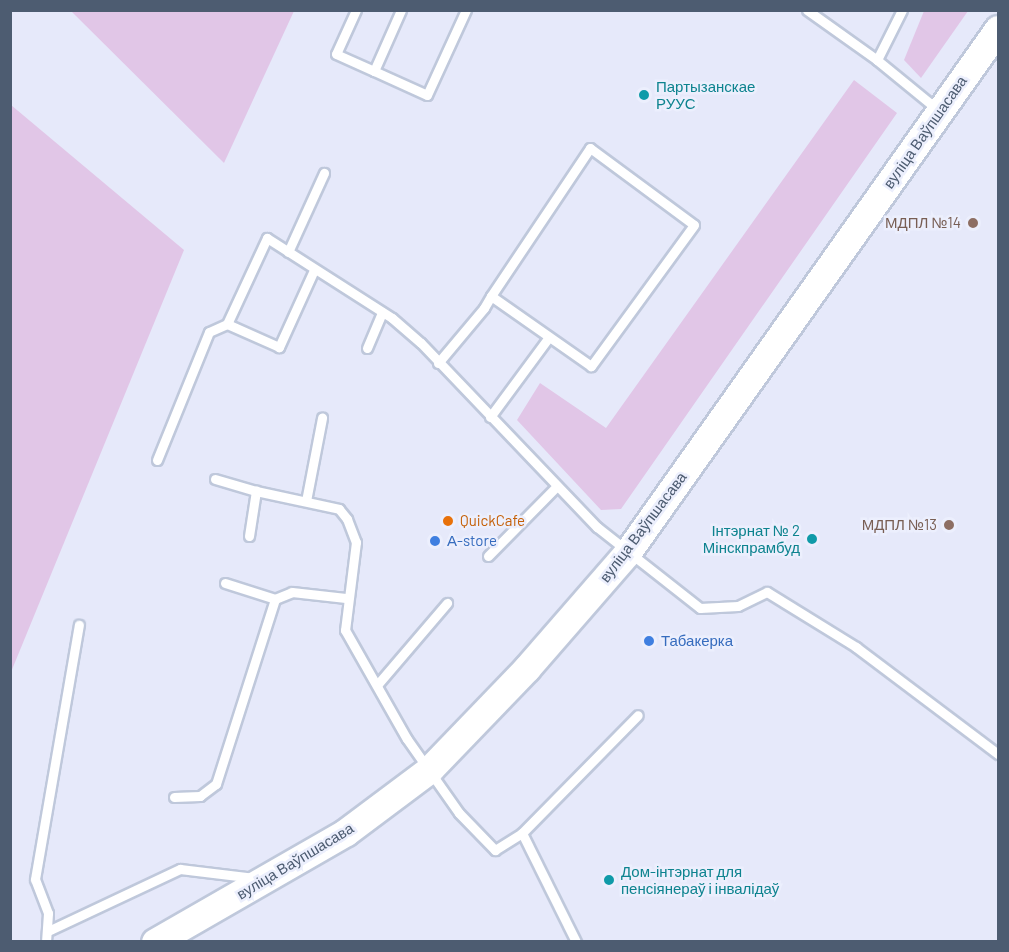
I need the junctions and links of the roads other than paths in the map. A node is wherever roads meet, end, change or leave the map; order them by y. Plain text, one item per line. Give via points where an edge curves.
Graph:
1 (356, 10) edge
2 (401, 10) edge
3 (466, 10) edge
4 (807, 10) edge
5 (902, 10) edge
6 (996, 40) edge
7 (878, 60) junction
8 (374, 71) junction
9 (938, 110) junction
10 (324, 173) dead end
11 (288, 252) junction
12 (314, 270) junction
13 (491, 296) junction
14 (382, 312) junction
15 (228, 324) junction
16 (549, 337) junction
17 (367, 348) dead end
18 (438, 363) junction
19 (490, 417) junction
20 (322, 418) dead end
21 (157, 460) dead end
22 (215, 479) dead end
23 (556, 487) junction
24 (256, 491) junction
25 (306, 501) junction
26 (249, 536) dead end
27 (627, 553) junction
28 (488, 556) dead end
29 (225, 583) dead end
30 (345, 598) junction
31 (275, 599) junction
32 (447, 603) dead end
33 (78, 625) dead end
34 (377, 685) junction
35 (638, 714) dead end
36 (999, 754) edge
37 (429, 770) junction
38 (174, 797) dead end
39 (522, 833) junction
40 (265, 881) junction
41 (48, 931) junction
42 (46, 942) edge
43 (155, 942) edge
44 (576, 942) edge

1 - 8 lane via 336,54
2 - 8 lane
3 - 8 lane via 427,95
4 - 7 lane
5 - 7 lane
6 - 9 main road, вуліца Ваўпшасава
7 - 9 lane
9 - 27 main road, вуліца Ваўпшасава
10 - 11 lane
11 - 12 lane
11 - 15 lane via 267,238
12 - 14 lane
12 - 15 lane via 279,347
13 - 16 lane
13 - 16 lane via 590,148 694,225 591,366
13 - 18 lane
14 - 17 lane
14 - 18 lane
15 - 21 lane via 209,332
16 - 19 lane
18 - 19 lane
19 - 23 lane
20 - 25 lane
22 - 24 lane
23 - 27 lane
23 - 28 lane
24 - 25 lane
24 - 26 lane
25 - 30 lane via 339,509 353,530 355,564
27 - 36 lane via 700,608 738,606 767,592 856,647
27 - 37 main road, вуліца Ваўпшасава
29 - 31 lane
30 - 31 lane via 292,592
30 - 34 lane via 345,630
31 - 38 lane via 216,784 200,796
32 - 34 lane
33 - 41 lane via 35,879 48,913
34 - 37 lane
35 - 39 lane
37 - 39 lane via 495,850
37 - 40 main road, вуліца Ваўпшасава via 346,832
39 - 44 lane
40 - 41 lane via 210,869 180,869
40 - 43 main road, вуліца Ваўпшасава
41 - 42 lane

